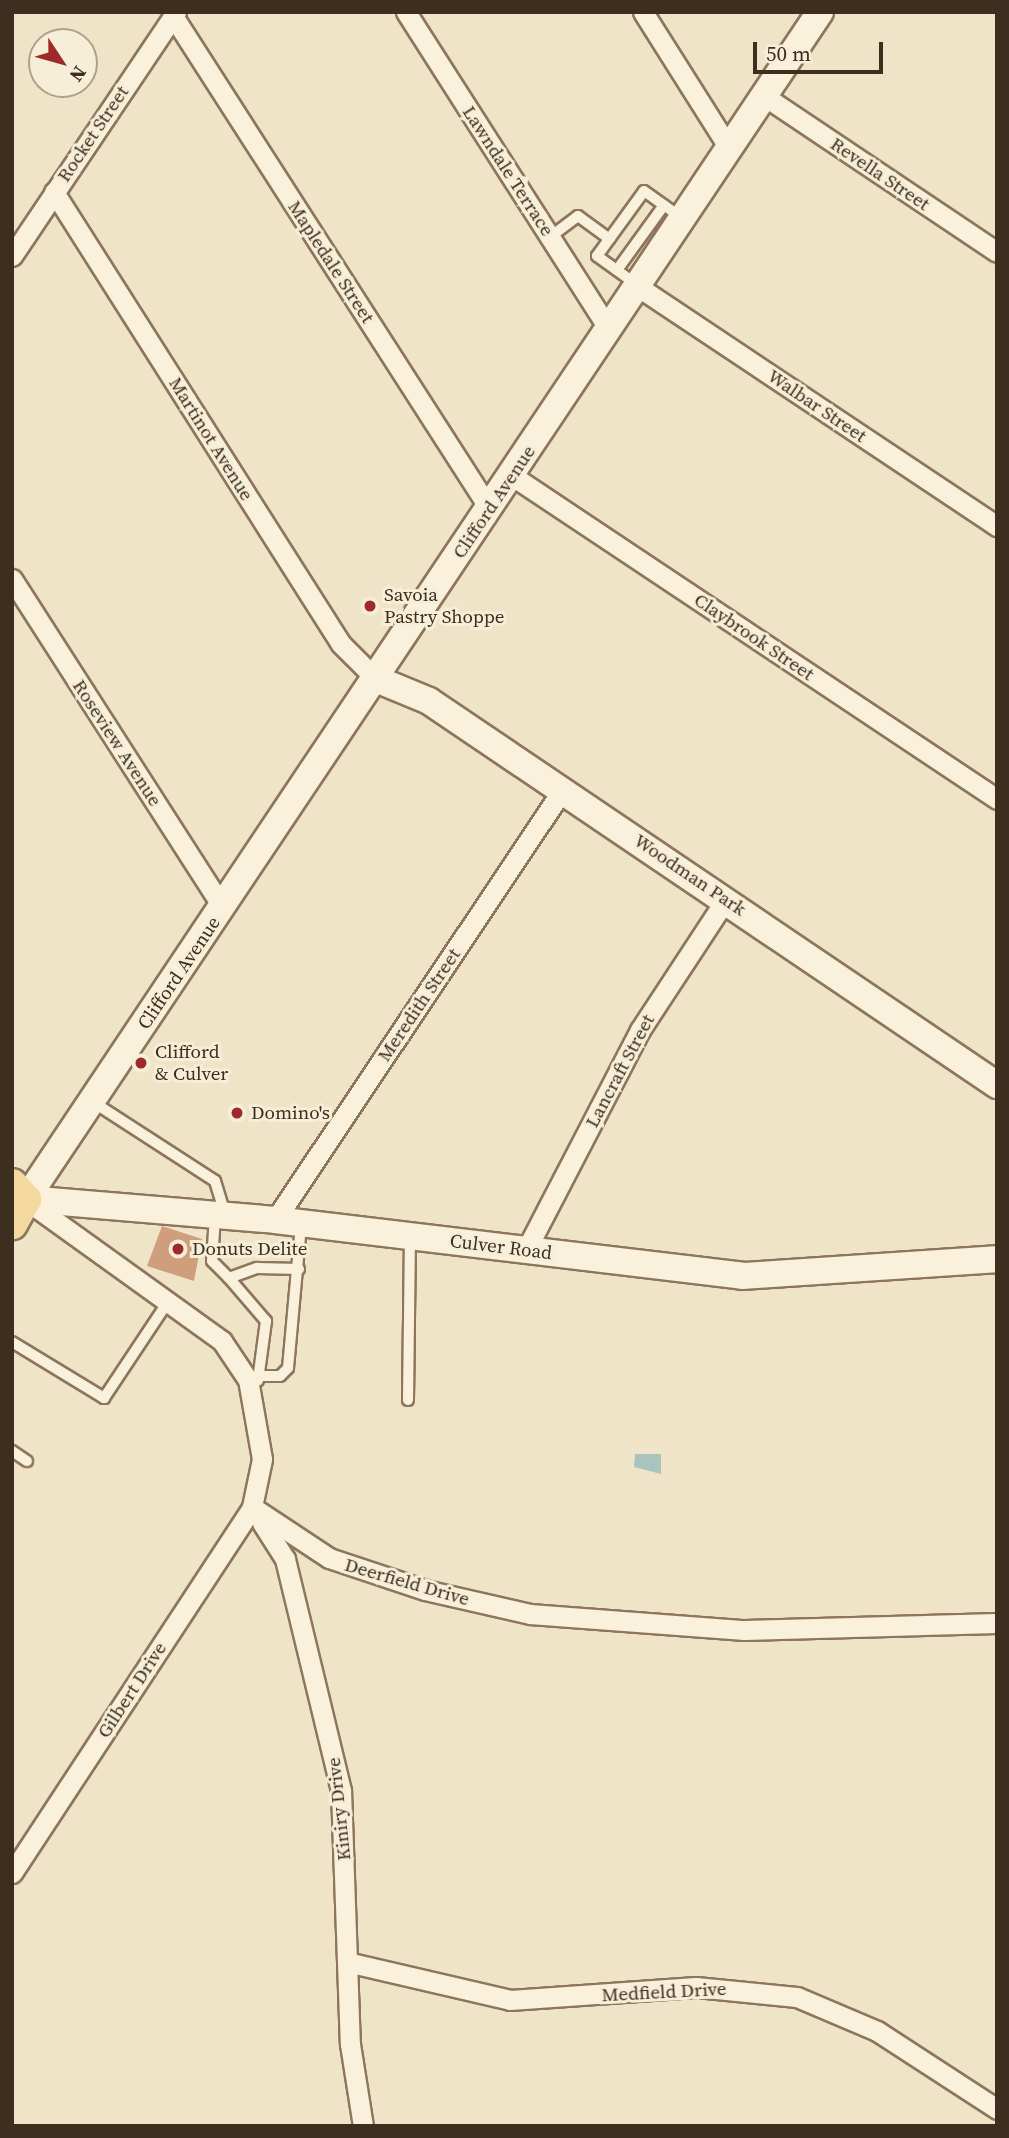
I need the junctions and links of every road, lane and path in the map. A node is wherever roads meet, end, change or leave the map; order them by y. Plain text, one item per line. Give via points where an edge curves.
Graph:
1 (406, 12) edge
2 (643, 12) edge
3 (820, 12) edge
4 (174, 14) edge
5 (764, 96) junction
6 (729, 148) junction
7 (54, 192) junction
8 (673, 211) junction
9 (550, 237) junction
10 (610, 239) junction
11 (997, 252) edge
12 (12, 256) edge
13 (627, 278) junction
14 (609, 329) junction
15 (511, 475) junction
16 (489, 508) junction
17 (997, 526) edge
18 (12, 579) edge
19 (376, 679) junction
20 (563, 789) junction
21 (997, 799) edge
22 (726, 898) junction
23 (223, 908) junction
24 (997, 1085) edge
25 (93, 1101) junction
26 (17, 1202) edge
27 (220, 1216) junction
28 (288, 1222) junction
29 (410, 1236) junction
30 (526, 1250) junction
31 (997, 1259) edge
32 (299, 1269) junction
33 (229, 1278) junction
34 (169, 1300) junction
35 (12, 1342) edge
36 (256, 1382) junction
37 (408, 1400) dead end
38 (12, 1451) edge
39 (27, 1461) dead end
40 (252, 1507) junction
41 (997, 1623) edge
42 (12, 1873) edge
43 (347, 1962) junction
44 (997, 2109) edge
45 (363, 2126) edge

1 - 9 street, Lawndale Terrace
2 - 6 street
3 - 5 main road, Clifford Avenue
4 - 7 street, Rocket Street
4 - 16 street, Mapledale Street
5 - 6 main road, Clifford Avenue
5 - 11 street, Revella Street
6 - 8 main road, Clifford Avenue
7 - 12 street, Rocket Street
7 - 19 street, Martinot Avenue via 341,644
8 - 10 lane via 644,191
8 - 13 main road, Clifford Avenue
9 - 10 lane via 578,216
9 - 14 street, Lawndale Terrace
10 - 13 lane via 597,256
13 - 14 main road, Clifford Avenue
13 - 17 street, Walbar Street
14 - 15 main road, Clifford Avenue
15 - 16 main road, Clifford Avenue
15 - 21 street, Claybrook Street
16 - 19 main road, Clifford Avenue
18 - 23 street, Roseview Avenue
19 - 20 main road, Woodman Park via 429,701
19 - 23 main road, Clifford Avenue
20 - 22 main road, Woodman Park
20 - 28 street, Meredith Street
22 - 24 main road, Woodman Park
22 - 30 street, Lancraft Street via 640,1030
23 - 25 main road, Clifford Avenue
25 - 26 main road, Clifford Avenue
25 - 27 lane via 215,1181
26 - 27 main road, Culver Road
26 - 34 street
27 - 28 main road, Culver Road
27 - 33 lane via 212,1261
28 - 29 main road, Culver Road
28 - 32 lane
29 - 30 main road, Culver Road
29 - 37 lane
30 - 31 main road, Culver Road via 767,1277
32 - 33 lane via 257,1268
32 - 36 lane via 288,1368 280,1376
33 - 36 lane via 266,1321
34 - 35 lane via 104,1398
34 - 36 street via 222,1341
36 - 40 street via 262,1460
38 - 39 lane
40 - 41 street, Deerfield Drive via 329,1558 425,1590 530,1614 744,1630
40 - 42 street, Gilbert Drive
40 - 43 street, Kiniry Drive via 285,1559 329,1729 345,1823
43 - 44 street, Medfield Drive via 510,2000 696,1987 796,1997 877,2031
43 - 45 street, Kiniry Drive via 350,2044

